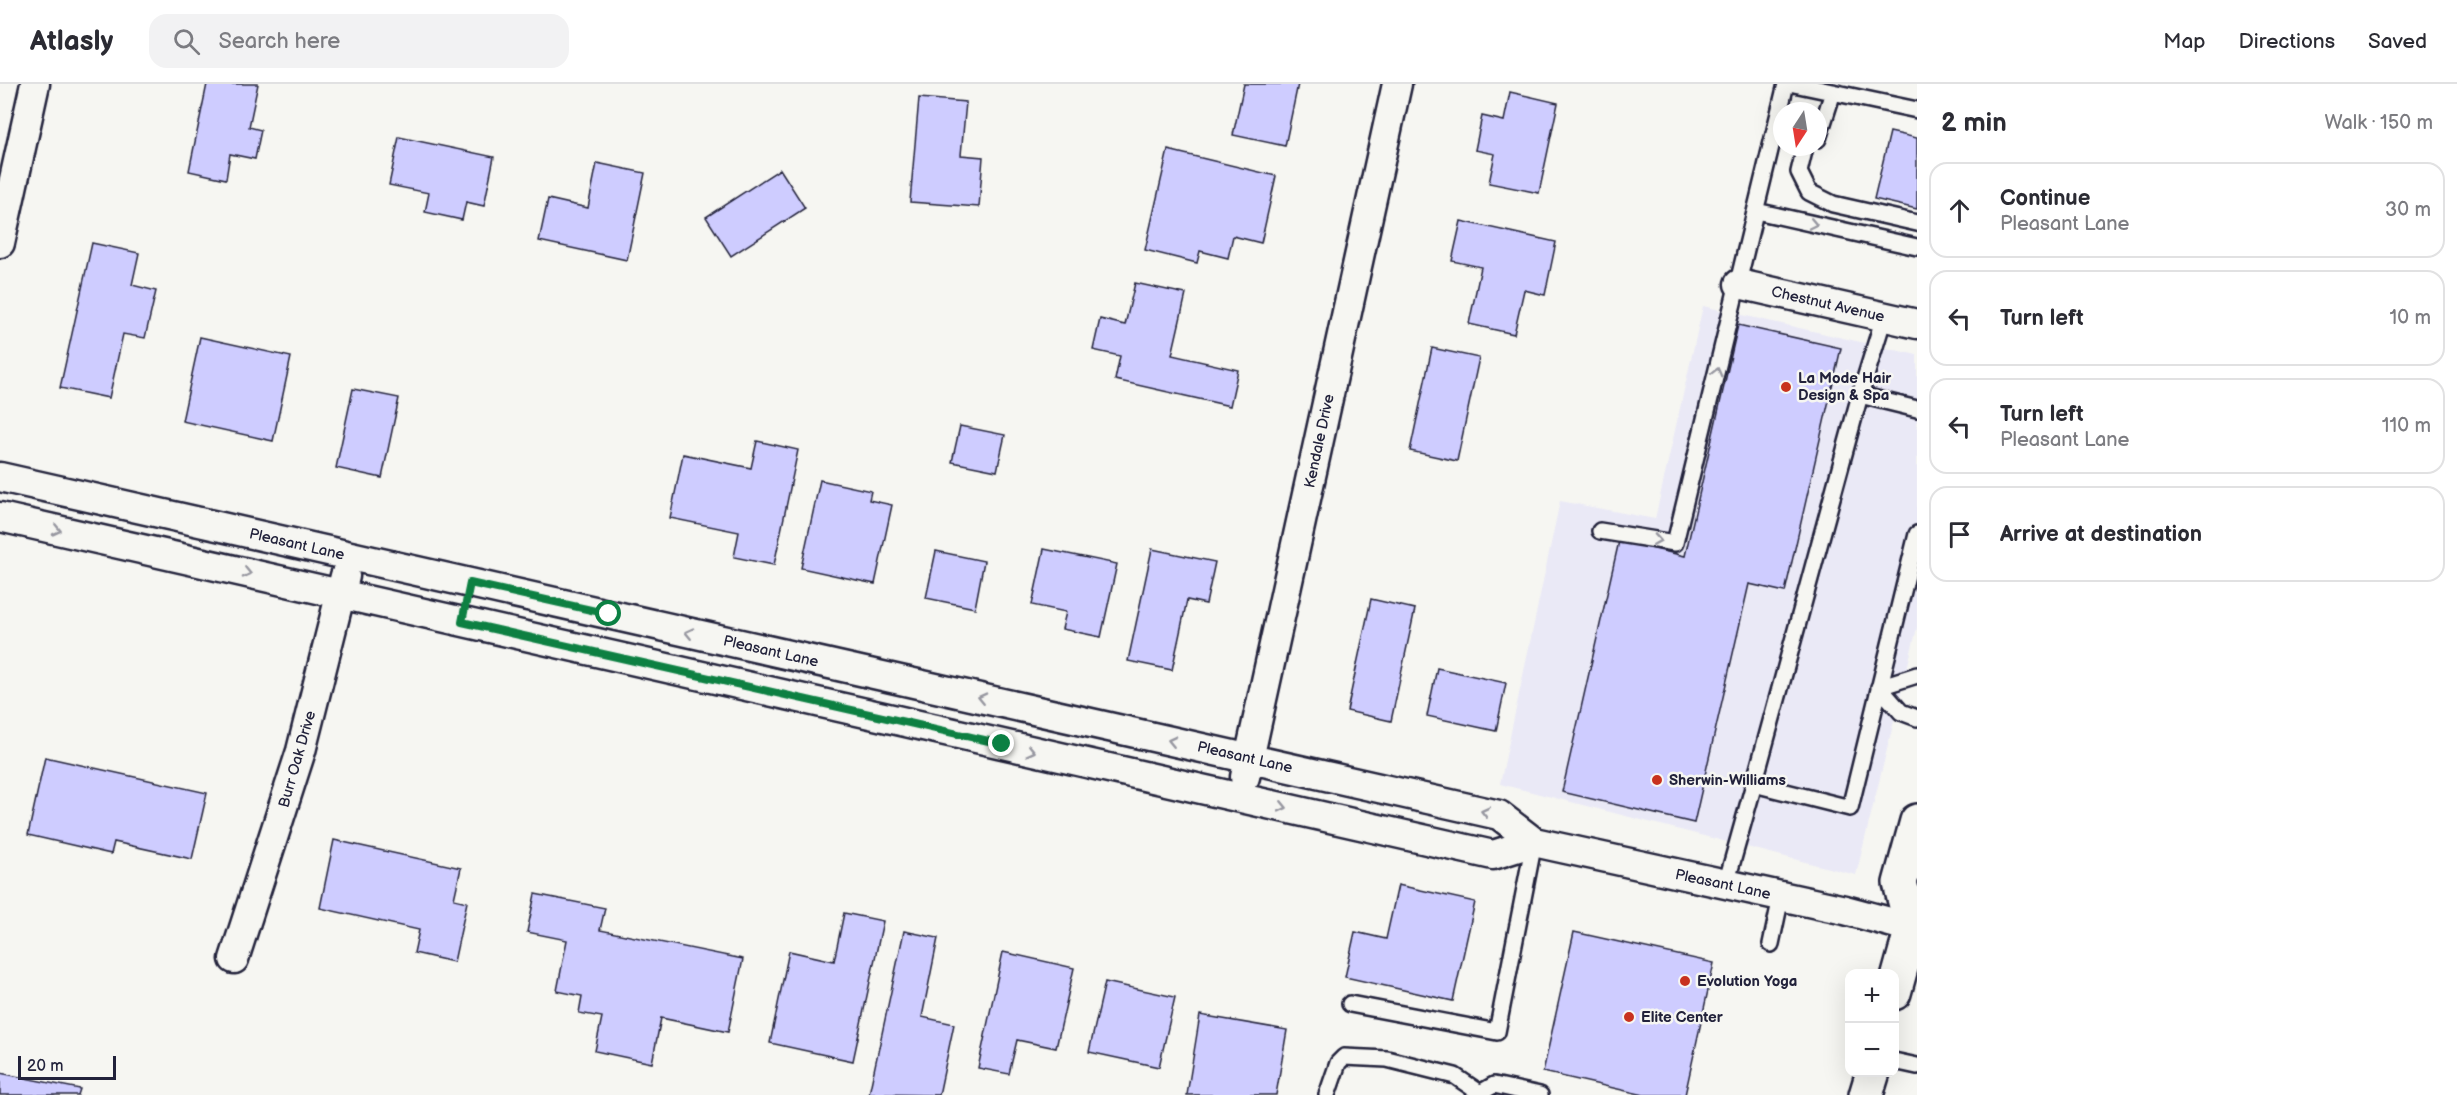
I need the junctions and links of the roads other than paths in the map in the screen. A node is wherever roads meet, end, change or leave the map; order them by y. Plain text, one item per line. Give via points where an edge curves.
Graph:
1 (35, 84) edge
2 (1397, 84) edge
3 (1786, 84) edge
4 (1794, 84) edge
5 (1833, 92) junction
6 (1827, 110) edge
7 (1917, 110) edge
8 (1802, 156) edge
9 (1756, 211) junction
10 (1917, 223) edge
11 (0, 243) edge
12 (1917, 247) edge
13 (1739, 284) junction
14 (1884, 317) junction
15 (1917, 324) edge
16 (1860, 395) junction
17 (1917, 409) edge
18 (0, 477) edge
19 (0, 517) edge
20 (1599, 531) dead end
21 (1917, 534) edge
22 (349, 556) junction
23 (470, 583) junction
24 (341, 594) junction
25 (462, 622) junction
26 (1917, 675) edge
27 (1879, 687) junction
28 (1917, 718) edge
29 (1249, 758) junction
30 (1754, 784) junction
31 (1241, 798) junction
32 (1917, 821) edge
33 (1534, 842) junction
34 (1726, 884) junction
35 (1781, 897) junction
36 (1915, 927) edge
37 (1771, 944) dead end
38 (234, 959) dead end
39 (1899, 977) edge
40 (1350, 1004) dead end
41 (1899, 1063) edge
42 (1917, 1066) edge
43 (1871, 1077) edge
44 (1480, 1094) edge
45 (1328, 1095) edge
46 (1540, 1095) edge
47 (1866, 1095) edge

1 - 11 street
2 - 29 street, Kendale Drive
3 - 9 lane
4 - 5 lane
5 - 6 lane
5 - 7 lane
8 - 10 lane via 1798,172 1809,192 1833,204
9 -> 12 lane
9 - 13 lane
13 - 14 street, Chestnut Avenue
20 -> 13 lane via 1676,543
14 - 15 street, Chestnut Avenue
14 - 16 lane
16 - 17 lane
16 - 30 lane
18 - 22 street, Pleasant Lane
19 -> 24 street, Pleasant Lane
21 - 27 lane
22 - 23 street, Pleasant Lane
22 - 24 street, Burr Oak Drive
23 - 25 street
29 -> 23 street, Pleasant Lane
24 - 25 street, Pleasant Lane
24 - 38 street, Burr Oak Drive via 301,751
25 -> 31 street, Pleasant Lane
26 - 27 lane
27 - 28 lane via 1901,712
27 - 30 lane via 1850,808
29 - 31 street, Kendale Drive
33 -> 29 street, Pleasant Lane via 1499,815
30 - 34 lane
31 -> 33 street, Pleasant Lane via 1493,855
32 - 36 main road via 1899,883
33 - 34 street, Pleasant Lane
33 - 40 lane via 1497,1032
34 - 35 street, Pleasant Lane
35 - 36 street, Pleasant Lane
35 - 37 lane
36 - 39 main road
41 - 42 lane
43 - 47 main road
44 - 45 lane via 1455,1076 1387,1059 1344,1057
44 - 46 lane via 1494,1085

